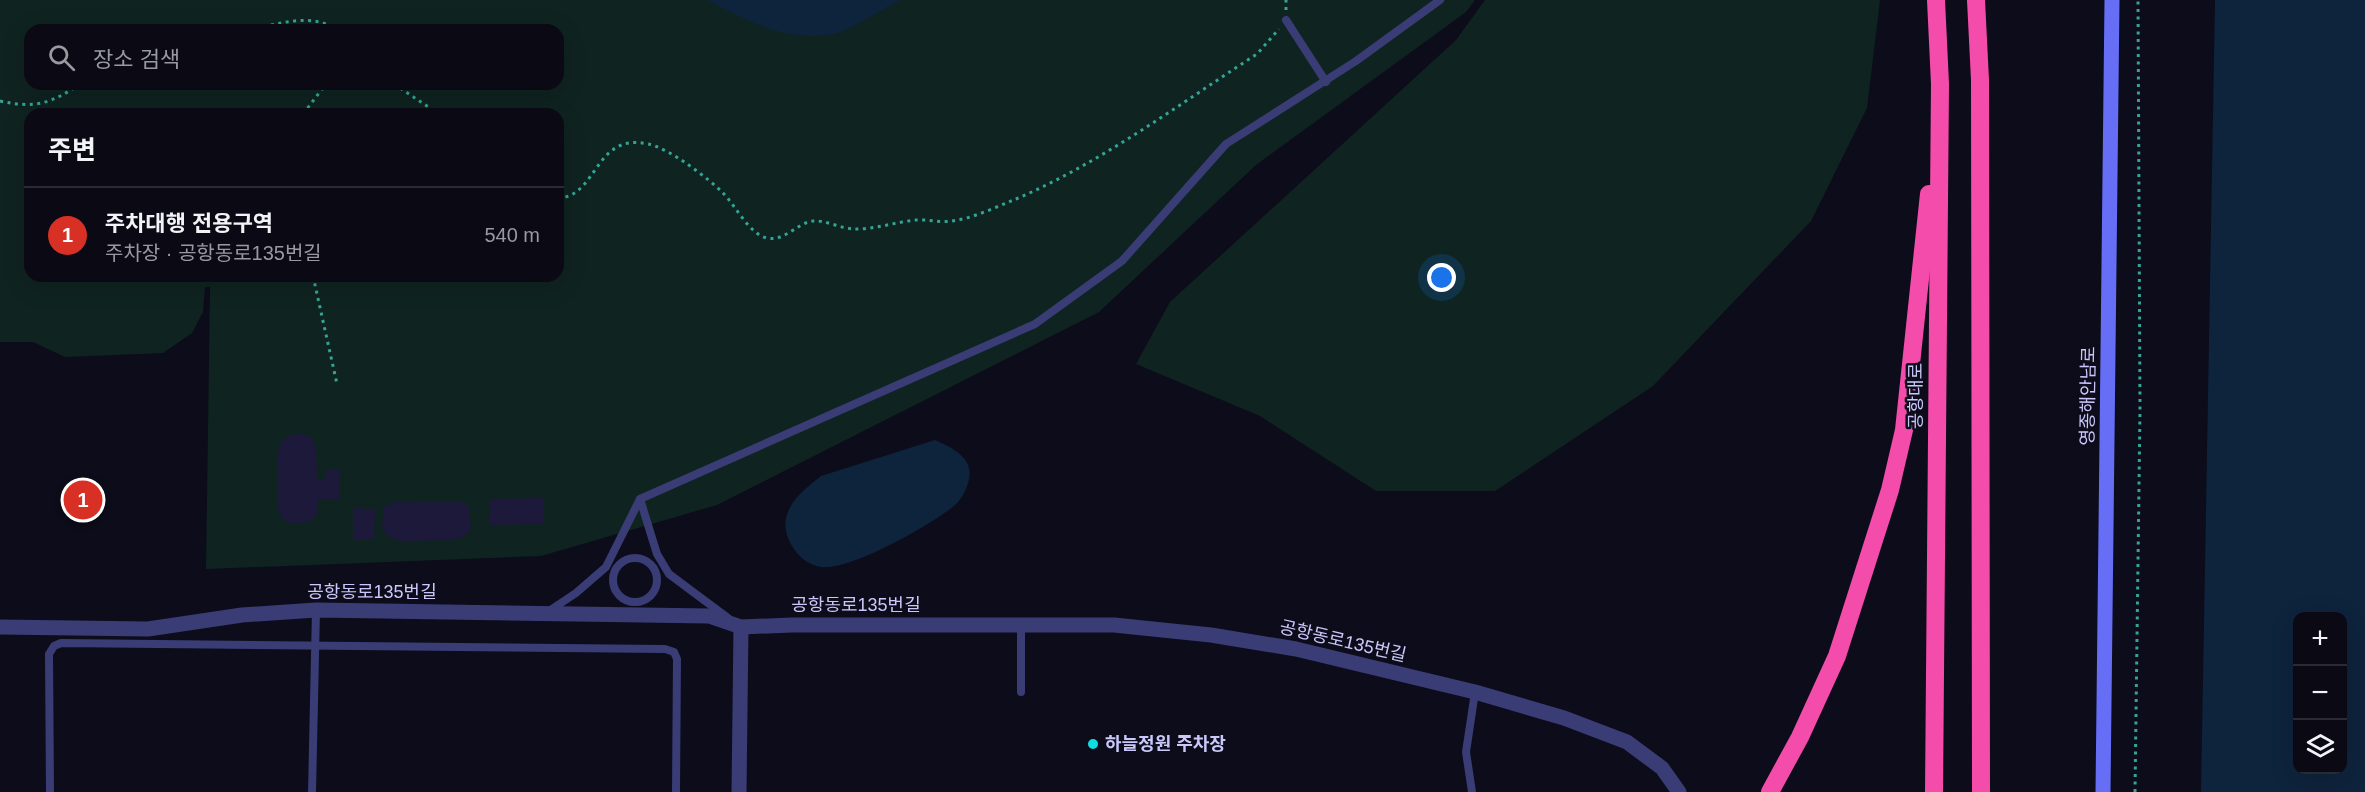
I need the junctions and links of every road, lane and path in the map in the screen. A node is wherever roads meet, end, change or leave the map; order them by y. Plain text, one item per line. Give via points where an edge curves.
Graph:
1 (1286, 0) edge
2 (1440, 0) edge
3 (1936, 0) edge
4 (1976, 0) edge
5 (2112, 0) edge
6 (2138, 0) edge
7 (1286, 20) junction
8 (276, 24) edge
9 (322, 24) edge
10 (1326, 82) junction
11 (1940, 84) junction
12 (71, 90) edge
13 (321, 90) edge
14 (403, 90) edge
15 (0, 101) edge
16 (308, 108) edge
17 (430, 108) edge
18 (564, 198) edge
19 (314, 282) edge
20 (337, 384) dead end
21 (640, 499) junction
22 (664, 565) junction
23 (610, 569) junction
24 (655, 570) junction
25 (635, 609) junction
26 (316, 610) junction
27 (545, 613) junction
28 (1021, 625) junction
29 (0, 627) edge
30 (741, 627) junction
31 (315, 646) junction
32 (1021, 692) dead end
33 (1475, 692) junction
34 (50, 792) edge
35 (312, 792) edge
36 (676, 792) edge
37 (739, 792) edge
38 (1472, 792) edge
39 (1679, 792) edge
40 (1770, 792) edge
41 (1934, 792) edge
42 (1981, 792) edge
43 (2103, 792) edge
44 (2135, 792) edge

1 - 7 path
2 - 10 lane
3 - 11 highway, 공항대로
4 - 42 highway via 1980,80
5 - 43 main road, 영종해안남로
6 - 44 path via 2140,409
7 - 10 lane
7 - 18 path via 1257,54 1059,180 952,221 917,220 853,229 814,221 780,238 766,238 754,231 702,174 649,144 624,143 610,150 583,186
8 - 9 path via 311,20
10 - 21 lane via 1226,144 1122,261 1035,324
11 - 40 highway via 1908,397 1892,480 1837,656
11 - 41 highway, 공항대로
12 - 15 path via 41,105
13 - 16 path
14 - 17 path
19 - 20 path
21 - 22 lane
21 - 23 lane
22 - 24 lane
22 - 30 lane via 669,574
23 - 24 lane via 630,558 644,559
23 - 25 lane via 616,593
23 - 27 lane
24 - 25 lane via 654,591
25 - 27 street, 공항동로135번길
25 - 30 street, 공항동로135번길 via 709,616
26 - 27 street, 공항동로135번길
26 - 29 street, 공항동로135번길 via 242,615 148,629
26 - 31 lane
28 - 30 street, 공항동로135번길
28 - 32 lane
28 - 33 street, 공항동로135번길 via 1114,625 1211,635 1296,649
30 - 37 street
31 - 34 lane via 54,646 49,654
31 - 35 lane
31 - 36 lane via 674,652
33 - 38 lane via 1466,752
33 - 39 street, 공항동로135번길 via 1564,718 1627,742 1662,768

